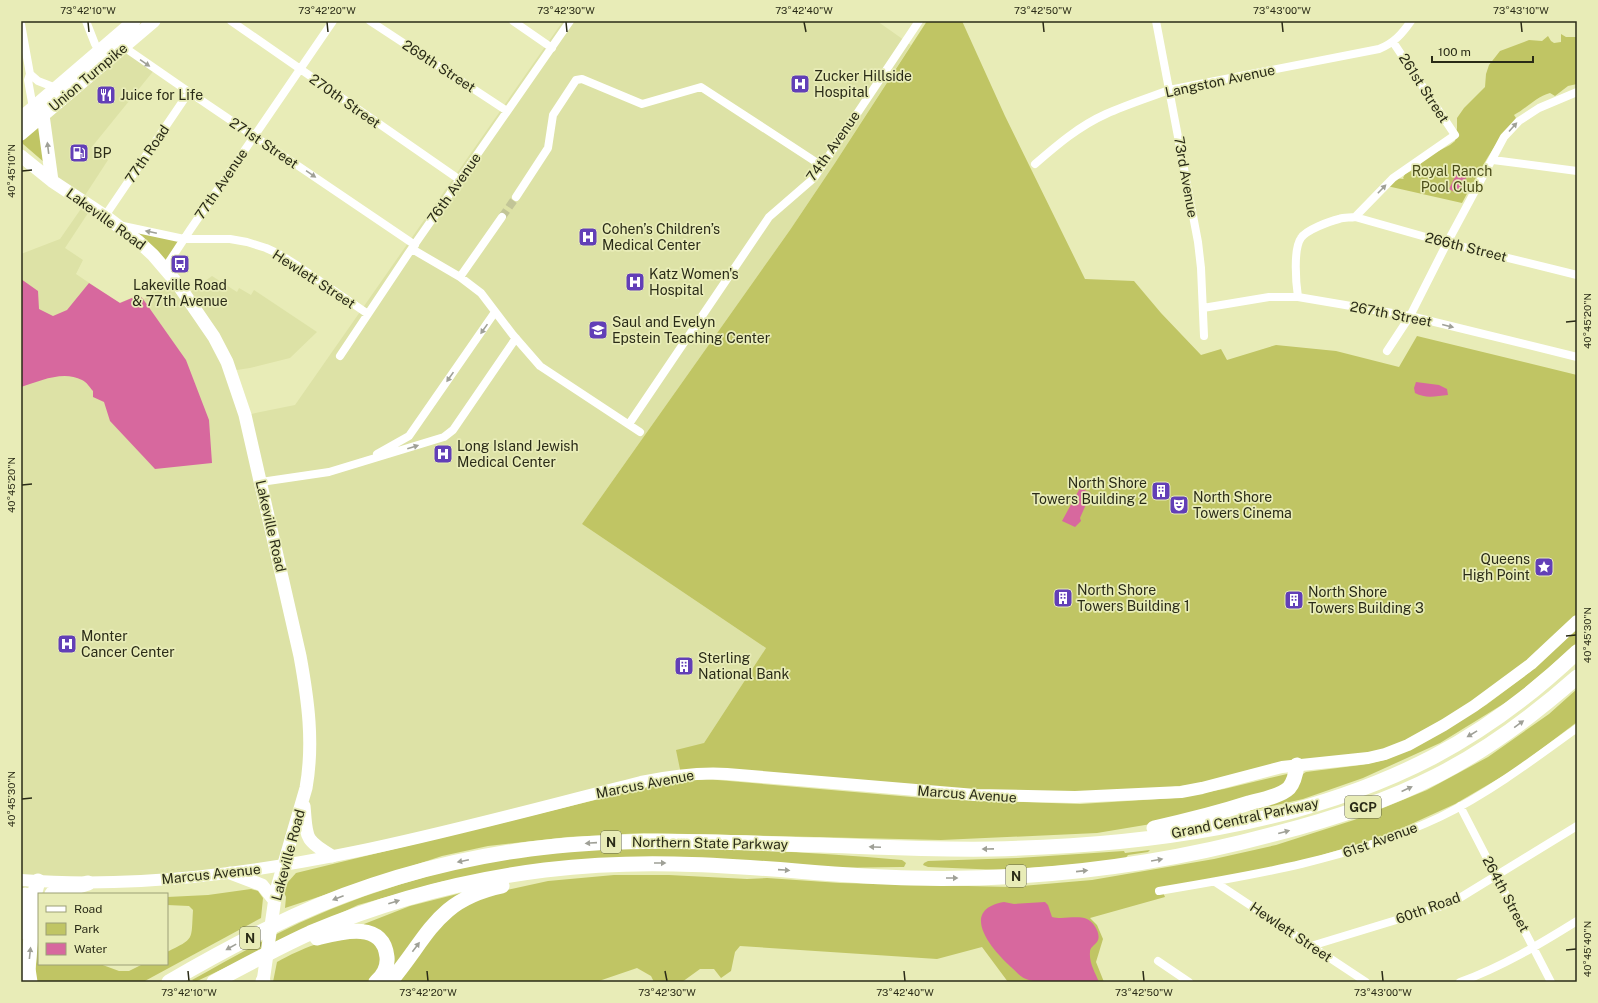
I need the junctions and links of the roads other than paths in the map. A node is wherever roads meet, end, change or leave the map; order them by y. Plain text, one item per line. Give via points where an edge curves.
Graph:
1 (86, 21) edge
2 (134, 21) edge
3 (154, 21) edge
4 (230, 21) edge
5 (333, 21) edge
6 (370, 21) edge
7 (513, 21) edge
8 (570, 21) edge
9 (913, 21) edge
10 (919, 21) edge
11 (1156, 21) edge
12 (1411, 21) edge
13 (21, 24) edge
14 (907, 38) junction
15 (1393, 42) junction
16 (119, 43) junction
17 (552, 48) junction
18 (103, 56) junction
19 (300, 70) junction
20 (30, 74) junction
21 (56, 88) junction
22 (1169, 90) junction
23 (189, 92) junction
24 (1577, 92) edge
25 (508, 111) junction
26 (38, 112) junction
27 (21, 118) edge
28 (21, 134) edge
29 (254, 136) junction
30 (21, 156) edge
31 (1493, 160) junction
32 (1035, 164) dead end
33 (822, 166) junction
34 (1577, 171) edge
35 (460, 180) junction
36 (52, 181) junction
37 (516, 197) tunnel mouth
38 (105, 216) junction
39 (502, 217) tunnel mouth
40 (1355, 217) junction
41 (118, 226) junction
42 (184, 239) junction
43 (1447, 243) junction
44 (413, 247) junction
45 (165, 268) junction
46 (1577, 275) edge
47 (460, 277) junction
48 (1298, 297) junction
49 (1203, 308) junction
50 (495, 312) junction
51 (368, 314) junction
52 (1410, 316) junction
53 (1204, 336) dead end
54 (516, 338) junction
55 (1387, 351) dead end
56 (340, 356) dead end
57 (1577, 357) edge
58 (629, 424) junction
59 (640, 432) dead end
60 (362, 462) junction
61 (261, 482) junction
62 (1577, 621) edge
63 (1577, 652) edge
64 (1577, 677) edge
65 (1577, 728) edge
66 (1298, 765) junction
67 (303, 799) junction
68 (1460, 806) junction
69 (1577, 826) edge
70 (1085, 845) joint
71 (1013, 848) junction
72 (332, 856) junction
73 (621, 864) junction
74 (284, 865) junction
75 (1119, 867) joint
76 (230, 873) junction
77 (1496, 876) junction
78 (29, 881) edge
79 (1215, 882) junction
80 (88, 883) junction
81 (1159, 891) dead end
82 (55, 893) edge
83 (274, 900) junction
84 (38, 905) edge
85 (1577, 921) edge
86 (27, 929) edge
87 (1311, 946) junction
88 (279, 948) junction
89 (1534, 948) junction
90 (1158, 961) dead end
91 (185, 973) junction
92 (262, 975) edge
93 (30, 982) edge
94 (162, 982) edge
95 (169, 982) edge
96 (214, 982) edge
97 (228, 982) edge
98 (376, 982) edge
99 (390, 982) edge
100 (1189, 982) edge
101 (1366, 982) edge
102 (1460, 982) edge
103 (1551, 982) edge

1 - 18 street
2 - 16 main road, Union Turnpike
3 - 16 main road, Union Turnpike
4 - 19 street, 270th Street
5 - 19 street, 77th Avenue
6 - 25 street, 269th Street
7 - 17 street
8 - 17 street, 76th Avenue
9 - 14 street, 74th Avenue
10 - 14 street, 74th Avenue
11 - 22 street, 73rd Avenue
12 - 15 street, Langston Avenue
13 - 20 street
14 - 33 street, 74th Avenue
15 - 22 street, Langston Avenue via 1379,49
40 -> 15 street, 261st Street via 1394,178 1455,135
16 - 18 main road, Union Turnpike
16 -> 23 street, 271st Street
17 - 25 street, 76th Avenue
18 - 21 main road, Union Turnpike
18 - 26 main road, Union Turnpike
19 - 29 street, 77th Avenue
19 - 35 street, 270th Street
20 - 21 street via 38,81
20 - 26 street via 28,80
21 - 26 main road, Union Turnpike
22 - 32 street, Langston Avenue via 1105,115 1066,138
22 - 49 street, 73rd Avenue via 1198,242
23 - 29 street, 271st Street
23 - 38 street, 77th Road
31 -> 24 street via 1504,137 1519,121 1539,108
25 - 35 street, 76th Avenue
26 - 27 main road, Union Turnpike
26 - 28 main road, Union Turnpike
36 -> 26 main road
29 - 42 street, 77th Avenue
29 -> 44 street, 271st Street
30 - 36 main road, Lakeville Road
31 - 34 street
31 - 43 street
33 - 37 street via 701,87 642,104 579,79 553,115 548,148
33 - 58 street, 74th Avenue via 814,178 769,217
35 - 44 street, 76th Avenue
36 - 38 main road, Lakeville Road
38 - 41 main road, Lakeville Road
39 - 47 street
40 - 43 street, 266th Street
40 - 48 street via 1340,219 1307,232 1300,239 1296,277
42 -> 41 street, Hewlett Street
41 - 45 main road, Lakeville Road via 139,242
42 - 45 street, 77th Avenue
42 - 51 street, Hewlett Street via 230,239 266,248 298,266
43 - 46 street, 266th Street
43 - 52 street
44 - 47 street, 271st Street
44 - 51 street, 76th Avenue
45 - 61 main road, Lakeville Road via 204,321 227,362 245,415
47 - 50 street, 271st Street via 481,293
48 - 49 street, 267th Street via 1269,297
48 - 52 street, 267th Street
49 - 53 street, 73rd Avenue
50 - 54 street, 271st Street
50 -> 60 street via 409,436
51 - 56 street, 76th Avenue
52 - 55 street
52 -> 57 street, 267th Street
54 - 58 street, 271st Street via 540,366
60 -> 54 street via 449,434
58 - 59 street, 271st Street
60 - 61 street via 329,472
61 - 67 main road, Lakeville Road via 306,692 311,741
62 - 66 main road, Marcus Avenue via 1505,684 1459,716 1419,739 1377,757
63 -> 70 highway, Grand Central Parkway / GCP via 1552,676 1474,733 1376,783 1322,802 1254,819 1159,837
75 -> 64 highway, Grand Central Parkway / GCP via 1257,839 1348,812 1393,795 1437,775 1484,748 1554,698
65 - 68 street, 61st Avenue
66 - 71 highway via 1289,788 1268,798 1155,828
66 - 72 main road, Marcus Avenue via 1181,792 1057,798 975,795 690,773
67 - 72 main road via 309,839
67 - 74 main road, Lakeville Road
68 - 77 street, 264th Street
68 - 79 street, 61st Avenue via 1420,826 1345,853 1296,866
69 - 77 street, 60th Road
70 - 71 highway, Northern State Parkway / N
71 -> 91 highway, Northern State Parkway / N via 939,849 637,841 581,843 520,850 435,867 363,888 294,916
72 - 74 main road, Marcus Avenue
73 -> 75 highway, Northern State Parkway / N via 696,864 913,878 1017,876
88 -> 73 highway, Northern State Parkway / N via 357,914 442,889 535,872
99 -> 73 highway via 440,916 464,899 499,886
74 - 76 main road, Marcus Avenue
74 - 83 main road, Lakeville Road
76 - 80 main road, Marcus Avenue
76 - 83 main road via 262,885
77 - 87 street, 60th Road via 1458,899 1439,907
77 - 89 street, 264th Street
78 - 80 main road, Marcus Avenue
78 - 86 highway
79 - 81 street, 61st Avenue
79 - 87 street, Hewlett Street
80 - 82 highway
83 - 92 main road, Lakeville Road
84 - 86 highway
85 - 89 street
93 -> 86 highway
87 - 101 street, Hewlett Street
88 - 92 highway, Northern State Parkway / N
88 - 98 highway via 347,932 370,933 382,942 387,956 386,970
89 - 102 street via 1484,974
89 - 103 street, 264th Street
90 - 100 street
91 - 94 highway
91 - 95 highway, Northern State Parkway / N
92 - 96 highway, Northern State Parkway / N
92 - 97 highway

